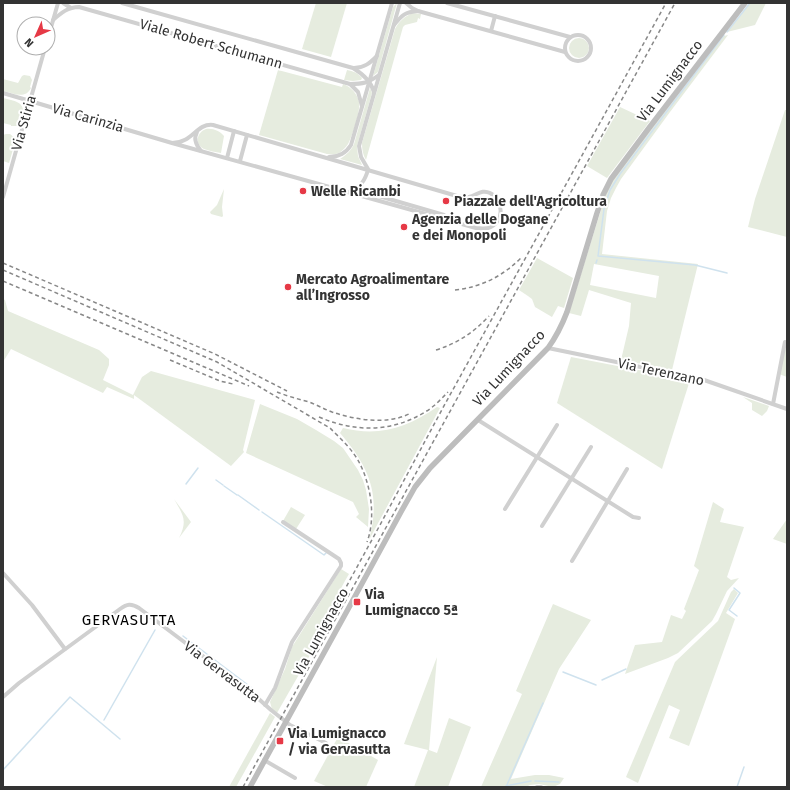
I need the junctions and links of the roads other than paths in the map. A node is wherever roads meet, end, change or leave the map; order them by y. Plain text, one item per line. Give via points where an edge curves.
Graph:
1 (58, 3) edge
2 (63, 3) edge
3 (122, 3) edge
4 (392, 3) edge
5 (400, 3) edge
6 (406, 3) edge
7 (447, 3) edge
8 (745, 3) edge
9 (71, 8) junction
10 (418, 11) junction
11 (54, 16) edge
12 (495, 16) junction
13 (56, 17) edge
14 (393, 26) junction
15 (491, 31) junction
16 (570, 37) junction
17 (565, 52) junction
18 (43, 56) edge
19 (377, 56) junction
20 (353, 68) junction
21 (379, 75) junction
22 (370, 82) junction
23 (350, 84) junction
24 (374, 92) junction
25 (3, 93) edge
26 (30, 101) junction
27 (363, 108) junction
28 (200, 128) junction
29 (234, 131) junction
30 (247, 135) junction
31 (172, 143) junction
32 (201, 151) junction
33 (321, 156) junction
34 (227, 158) junction
35 (240, 161) junction
36 (368, 170) junction
37 (361, 185) junction
38 (350, 192) junction
39 (3, 197) edge
40 (451, 221) junction
41 (785, 342) dead end
42 (548, 348) junction
43 (773, 404) junction
44 (787, 409) edge
45 (478, 420) junction
46 (557, 425) dead end
47 (591, 447) dead end
48 (537, 458) junction
49 (627, 470) dead end
50 (572, 478) junction
51 (608, 501) junction
52 (505, 509) dead end
53 (639, 518) dead end
54 (283, 522) dead end
55 (542, 526) dead end
56 (572, 560) dead end
57 (3, 573) edge
58 (65, 649) junction
59 (3, 697) edge
60 (265, 705) junction
61 (286, 722) junction
62 (326, 743) dead end
63 (264, 760) junction
64 (295, 778) dead end
65 (250, 787) edge
66 (537, 787) edge
67 (542, 787) edge

1 - 11 street
2 - 9 street, Viale Robert Schumann
3 - 20 street, Viale Robert Schumann
4 - 19 street
5 - 14 street
6 - 10 street
7 - 12 street
8 - 42 main road, Via Lumignacco via 611,179 603,195 563,323
9 - 13 street
9 - 23 street, Viale Robert Schumann via 84,8
10 - 14 street via 404,14
10 - 15 street
12 - 15 street
12 - 16 street
14 - 21 street
15 - 17 street
16 - 17 street
16 - 17 street via 578,35 590,40 591,53 586,59 578,62 570,59
18 - 26 street, Via Stiria
19 - 20 street via 365,66
19 - 22 street
20 - 22 street, Viale Robert Schumann
21 - 22 street
21 - 24 street
22 - 23 street, Viale Robert Schumann
22 - 24 street, Viale Robert Schumann
22 - 27 street
23 - 27 street via 358,92
24 - 36 street via 359,146
25 - 26 street, Via Carinzia
26 - 31 street, Via Carinzia
26 - 39 street, Via Stiria
27 - 33 street via 352,145 340,156
28 - 29 street via 208,125
28 - 31 street via 186,140
28 - 32 street via 195,138
29 - 30 street
29 - 34 street
30 - 33 street
30 - 35 street
31 - 32 street
32 - 34 street
33 - 36 street
34 - 35 street
35 - 38 street
36 - 37 street
36 - 40 street via 463,197 486,192 495,197 500,205 498,220 488,228 476,228
37 - 38 street
37 - 40 street via 365,192 444,215
38 - 40 street
41 - 43 street
42 - 43 street, Via Terenzano via 704,380
42 - 45 main road, Via Lumignacco
43 - 44 street, Via Terenzano
45 - 48 street
45 - 61 main road, Via Lumignacco via 430,468 415,487
46 - 48 street
47 - 50 street
48 - 50 street
48 - 52 street
49 - 51 street
50 - 51 street
50 - 55 street
51 - 53 street
51 - 56 street
54 - 60 street via 339,559 341,566 292,642 275,688
57 - 58 street via 32,605
58 - 59 street, Via Gervasutta
58 - 60 street, Via Gervasutta via 120,609 132,604
60 - 61 street, Via Gervasutta
61 - 62 street
61 - 63 main road, Via Lumignacco
63 - 64 street
63 - 65 main road, Via Lumignacco
66 - 67 street

